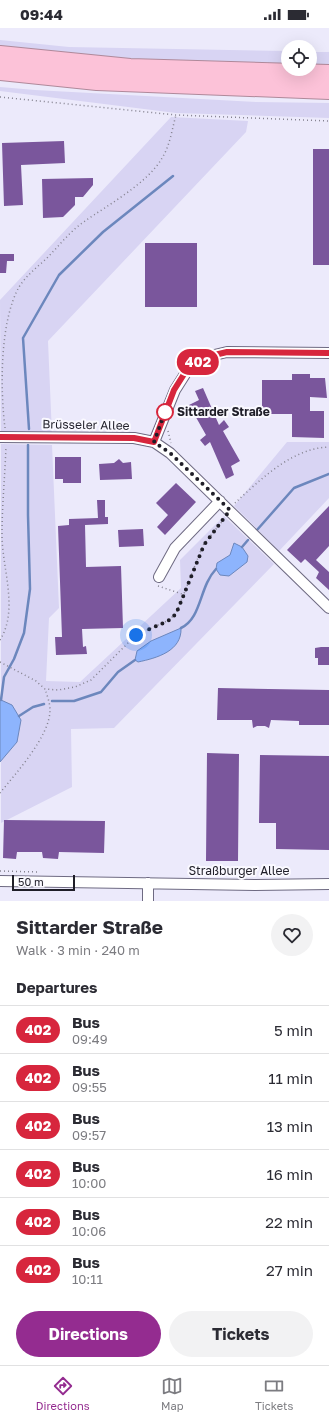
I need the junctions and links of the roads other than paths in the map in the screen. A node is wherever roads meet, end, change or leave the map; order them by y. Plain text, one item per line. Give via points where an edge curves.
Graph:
1 (0, 55) edge
2 (0, 71) edge
3 (329, 74) edge
4 (329, 90) edge
5 (329, 353) edge
6 (3, 437) edge
7 (154, 442) junction
8 (220, 501) junction
9 (159, 582) road end
10 (329, 608) edge
11 (0, 881) edge
12 (148, 883) junction
13 (329, 884) edge
14 (148, 901) edge

1 - 3 highway via 130,68
2 - 4 highway via 97,81
5 - 7 street via 227,352 206,357 186,371 174,390
6 - 7 street, Brüsseler Allee via 134,438
7 - 8 street, Brüsseler Allee via 170,453
8 - 9 street via 175,548
8 - 10 street, Brüsseler Allee
11 - 12 street, Straßburger Allee
12 - 13 street, Straßburger Allee
12 - 14 street

